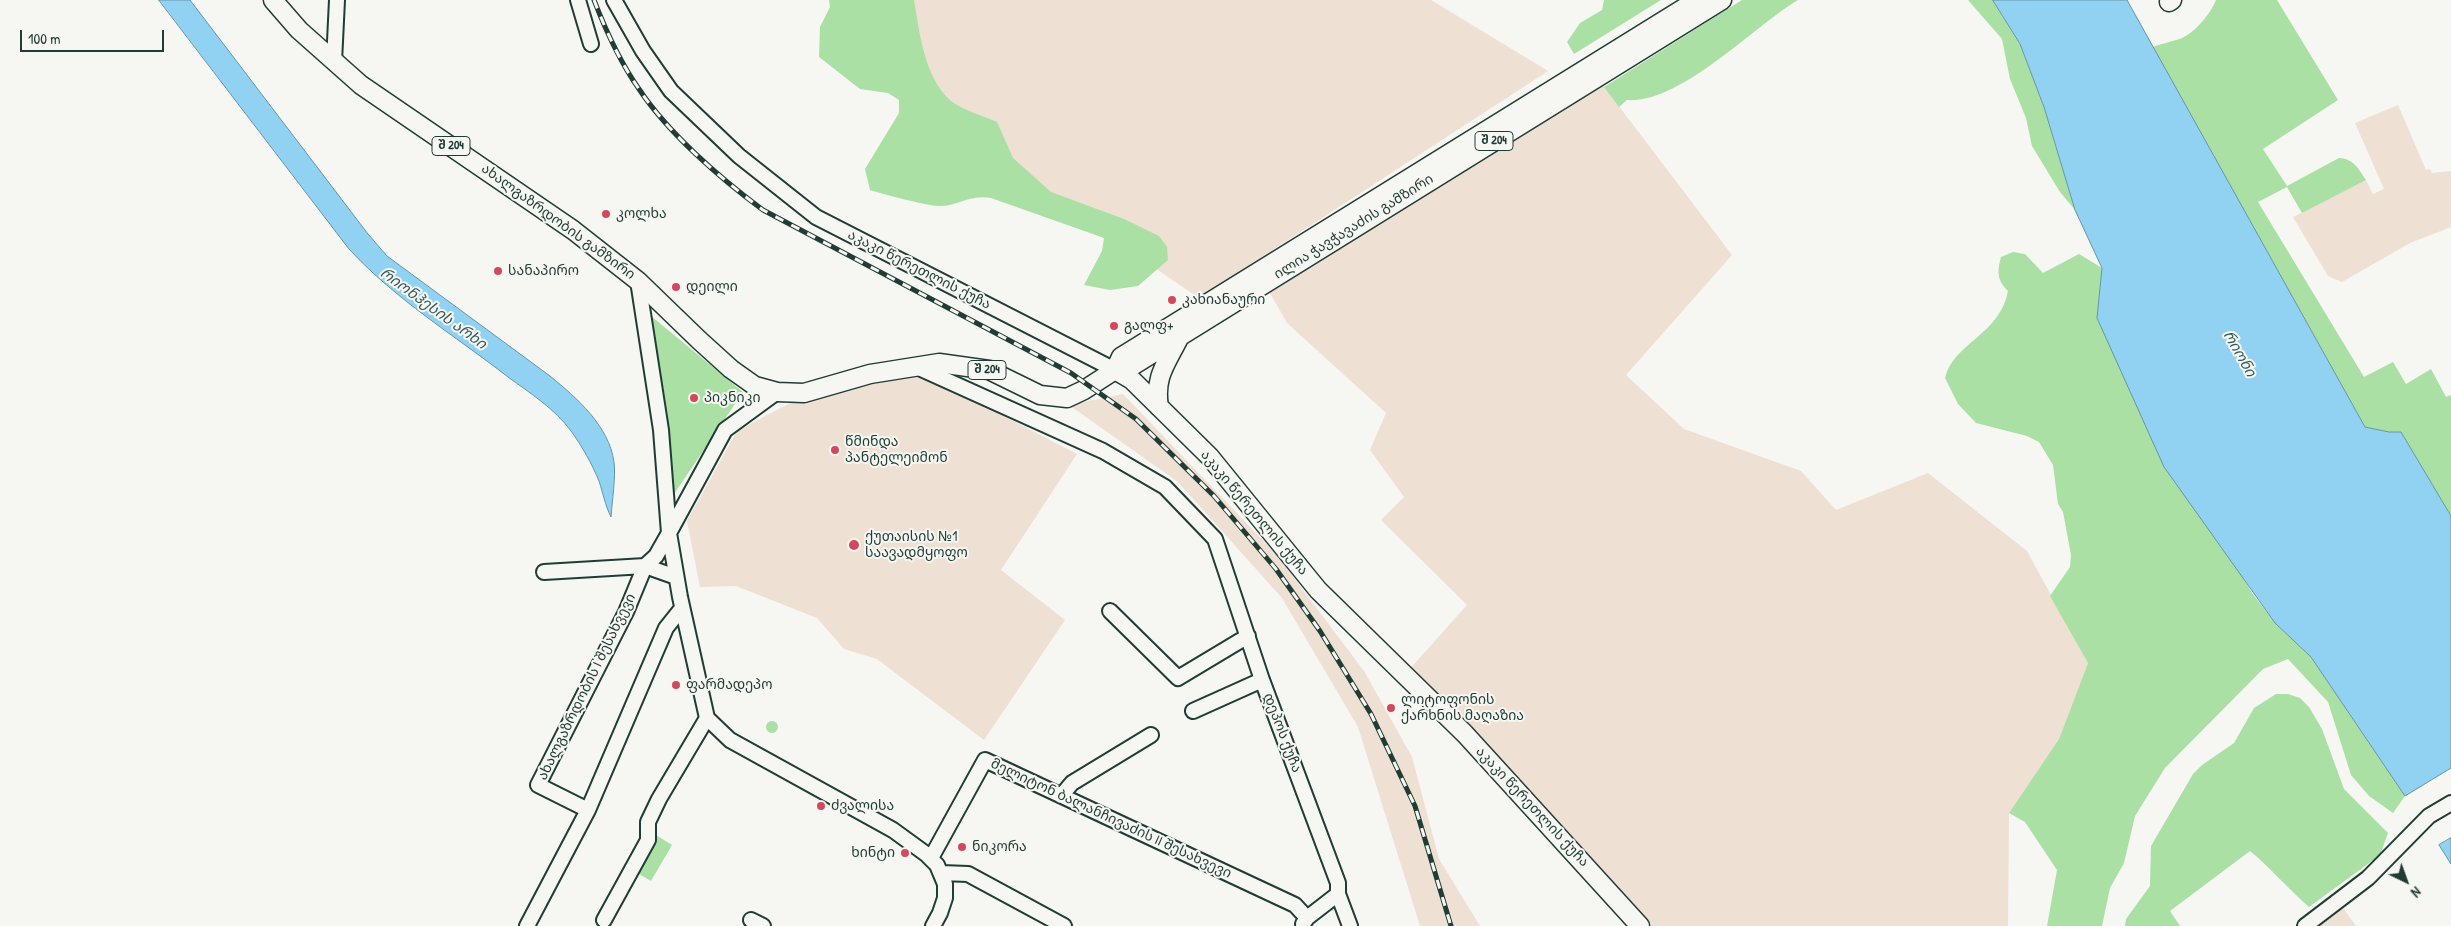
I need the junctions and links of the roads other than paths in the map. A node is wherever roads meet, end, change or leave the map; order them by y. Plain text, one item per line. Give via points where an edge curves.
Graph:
1 (273, 0) edge
2 (337, 0) edge
3 (578, 0) edge
4 (614, 0) edge
5 (1697, 0) edge
6 (1722, 0) edge
7 (591, 44) dead end
8 (334, 62) junction
9 (1261, 276) junction
10 (638, 281) junction
11 (1180, 336) junction
12 (917, 366) junction
13 (1115, 370) junction
14 (777, 392) junction
15 (1160, 407) junction
16 (669, 533) junction
17 (645, 566) junction
18 (544, 572) dead end
19 (676, 578) junction
20 (682, 608) junction
21 (1110, 611) dead end
22 (1248, 636) junction
23 (1262, 680) junction
24 (1193, 710) dead end
25 (707, 718) junction
26 (1151, 735) dead end
27 (1061, 796) junction
28 (2451, 802) edge
29 (588, 810) junction
30 (931, 858) junction
31 (942, 874) junction
32 (1338, 894) junction
33 (604, 920) dead end
34 (1304, 922) edge
35 (527, 926) edge
36 (933, 926) edge
37 (1064, 926) edge
38 (1350, 926) edge
39 (1640, 926) edge
40 (2305, 926) edge

1 - 8 main road, ახალგაზრდობის გამზირი / შ 204 via 299,30
2 - 8 street
3 - 7 street
4 - 13 street, აკაკი წერეთლის ქუჩა via 643,52 671,91 739,156 816,217
5 - 9 main road, ილია ჭავჭავაძის გამზირი / შ 204
6 - 9 main road, ილია ჭავჭავაძის გამზირი / შ 204
8 - 10 main road, ახალგაზრდობის გამზირი / შ 204 via 361,85 566,225
9 - 11 main road, ილია ჭავჭავაძის გამზირი / შ 204
9 - 13 main road, ილია ჭავჭავაძის გამზირი / შ 204 via 1121,357
10 - 14 main road, ახალგაზრდობის გამზირი / შ 204 via 731,369 756,386
10 - 16 street via 661,430
11 - 13 main road, ილია ჭავჭავაძის გამზირი / შ 204 via 1124,372
11 - 15 main road via 1159,377 1156,389
12 - 13 main road, ახალგაზრდობის გამზირი / შ 204 via 939,363 989,370 1040,395 1059,398 1075,395
12 - 14 main road, ახალგაზრდობის გამზირი / შ 204 via 870,374 804,393
12 - 22 street, დეპოს ქუჩა via 1103,451 1165,487 1215,539
13 - 15 main road, აკაკი წერეთლის ქუჩა via 1132,380
14 - 16 street, ახალგაზრდობის I შესახვევი via 725,430
15 - 39 main road, აკაკი წერეთლის ქუჩა via 1210,457 1318,590 1465,734
16 - 17 street, ახალგაზრდობის I შესახვევი via 656,556
16 - 19 street
17 - 18 street
17 - 19 street
17 - 29 street, ახალგაზრდობის I შესახვევი via 626,612 538,785
19 - 20 street
20 - 25 street
20 - 29 street via 666,628
21 - 22 street via 1178,678
22 - 23 street, დეპოს ქუჩა
23 - 24 street
23 - 32 street, დეპოს ქუჩა via 1338,883
25 - 30 street via 730,740 893,830
25 - 33 street via 658,799 648,822 648,840
26 - 27 street via 1072,783
27 - 30 street, მელიტონ ბალანჩივაძის II შესახვევი via 985,760
27 - 34 street, მელიტონ ბალანჩივაძის II შესახვევი via 1295,905
28 - 40 street via 2429,816 2368,878
29 - 35 street
30 - 31 street
31 - 36 street via 945,898
31 - 37 street via 968,874
32 - 34 street
32 - 38 street, დეპოს ქუჩა

